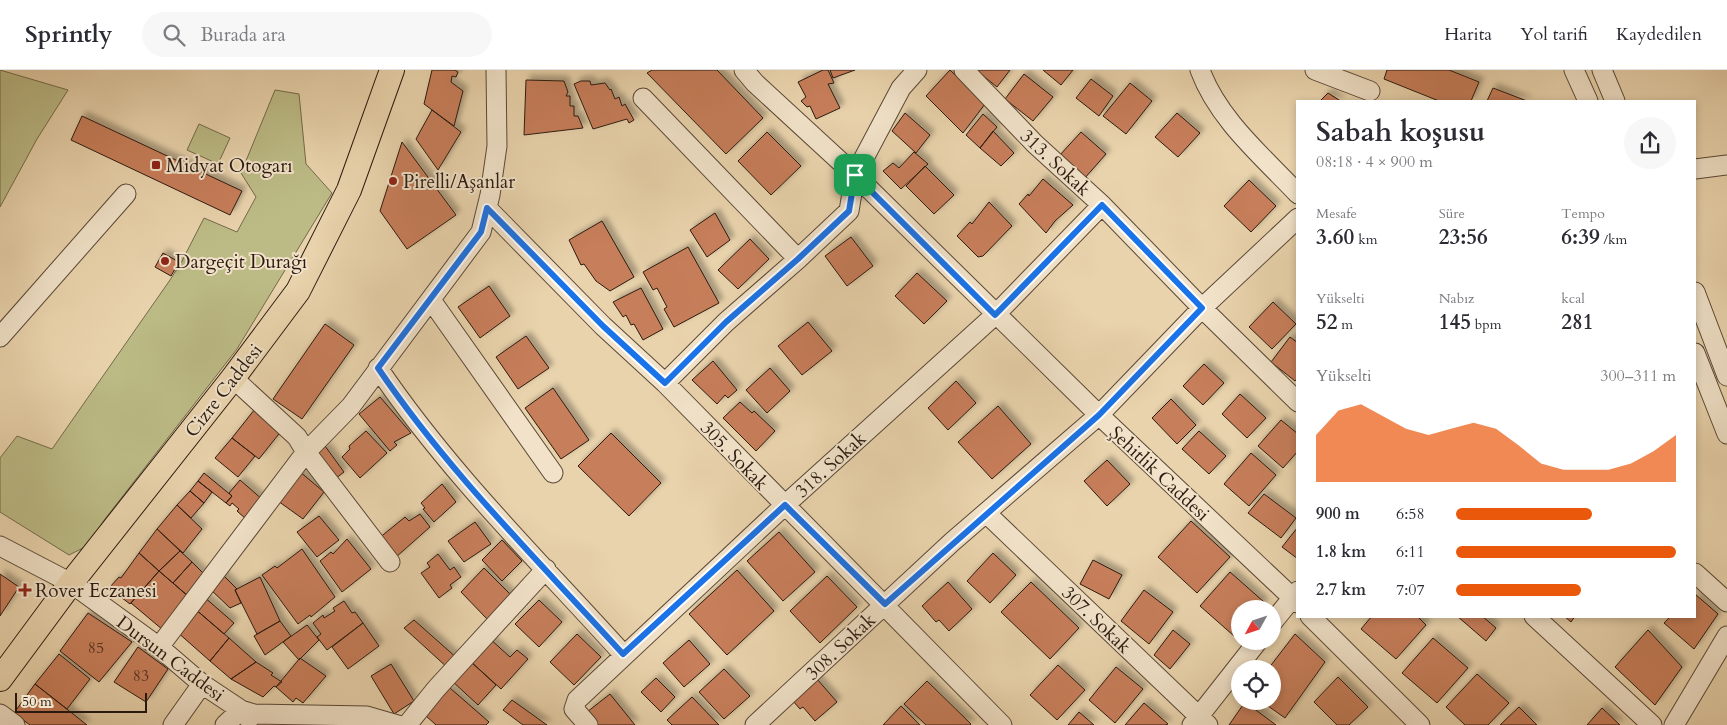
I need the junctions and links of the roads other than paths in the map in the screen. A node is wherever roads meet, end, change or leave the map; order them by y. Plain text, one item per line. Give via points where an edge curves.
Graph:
1 (392, 70) edge
2 (496, 70) edge
3 (744, 70) edge
4 (917, 70) edge
5 (964, 70) edge
6 (1200, 70) edge
7 (1315, 70) edge
8 (1574, 70) edge
9 (1602, 70) edge
10 (1370, 91) dead end
11 (643, 98) dead end
12 (1588, 100) edge
13 (1615, 100) edge
14 (1727, 165) edge
15 (1696, 169) edge
16 (855, 175) junction
17 (1296, 192) edge
18 (126, 194) dead end
19 (1102, 205) junction
20 (487, 208) junction
21 (1296, 220) edge
22 (798, 259) junction
23 (1696, 295) edge
24 (431, 300) junction
25 (1202, 308) junction
26 (995, 315) junction
27 (0, 337) edge
28 (1696, 355) edge
29 (378, 368) junction
30 (1727, 376) edge
31 (233, 378) junction
32 (665, 383) junction
33 (1296, 400) edge
34 (1099, 415) junction
35 (1727, 434) edge
36 (306, 452) junction
37 (554, 472) dead end
38 (785, 505) junction
39 (986, 513) junction
40 (0, 546) edge
41 (390, 562) dead end
42 (546, 568) junction
43 (1696, 574) edge
44 (71, 583) junction
45 (1296, 598) edge
46 (1727, 602) edge
47 (885, 604) junction
48 (1281, 614) edge
49 (1312, 618) edge
50 (1536, 618) edge
51 (1727, 636) edge
52 (159, 647) junction
53 (1252, 650) edge
54 (623, 654) junction
55 (0, 678) edge
56 (202, 684) junction
57 (241, 710) junction
58 (0, 714) edge
59 (1200, 722) edge
60 (998, 724) edge
61 (16, 725) edge
62 (173, 725) edge
63 (225, 725) edge
64 (255, 725) edge
65 (398, 725) edge
66 (407, 725) edge
67 (588, 725) edge
68 (755, 725) edge
69 (1420, 725) edge
70 (1652, 725) edge
71 (1674, 725) edge

1 - 31 main road, Cizre Caddesi via 349,190 298,291
2 - 20 street via 497,146
3 - 16 street, Şehitlik Caddesi
4 - 16 street via 901,88
5 - 19 street, 313. Sokak via 1035,144
6 - 17 street via 1208,92 1243,137
7 - 10 street
8 - 12 street
9 - 13 street
11 - 22 street
14 - 15 street
16 - 22 street via 849,211
16 - 26 street, Şehitlik Caddesi
18 - 27 street
19 - 25 street, 313. Sokak
19 - 26 street, 318. Sokak
20 - 24 street via 481,232
20 - 32 street, 305. Sokak via 603,326
21 - 25 street, 308. Sokak
22 - 32 street via 726,322
23 - 30 street
24 - 29 street
24 - 37 street
25 - 33 street, 313. Sokak
25 - 34 street, 308. Sokak
26 - 34 street, Şehitlik Caddesi
26 - 38 street, 318. Sokak
28 - 35 street
29 - 36 street via 351,406
29 - 42 street via 439,451 497,519
31 - 36 street via 298,437
31 - 44 main road, Cizre Caddesi
32 - 38 street, 305. Sokak
34 - 39 street, 308. Sokak
34 - 45 street, Şehitlik Caddesi
36 - 41 street
36 - 52 street
38 - 47 street, 305. Sokak
38 - 54 street, 318. Sokak
39 - 47 street, 308. Sokak
39 - 59 street, 307. Sokak
40 - 44 street, Dursun Caddesi
42 - 54 street
42 - 66 street
43 - 46 street
44 - 52 street, Dursun Caddesi
44 - 55 main road, Cizre Caddesi
45 - 48 street
47 - 60 street, 305. Sokak
47 - 68 street, 308. Sokak
49 - 69 street
50 - 70 street
51 - 71 street
52 - 56 street, Dursun Caddesi
53 - 59 street
54 - 67 street, 318. Sokak via 574,704 574,709
56 - 57 street, Dursun Caddesi
56 - 62 street
57 - 63 street
57 - 64 street
57 - 65 street, Dursun Caddesi via 254,714 367,716
58 - 61 street

